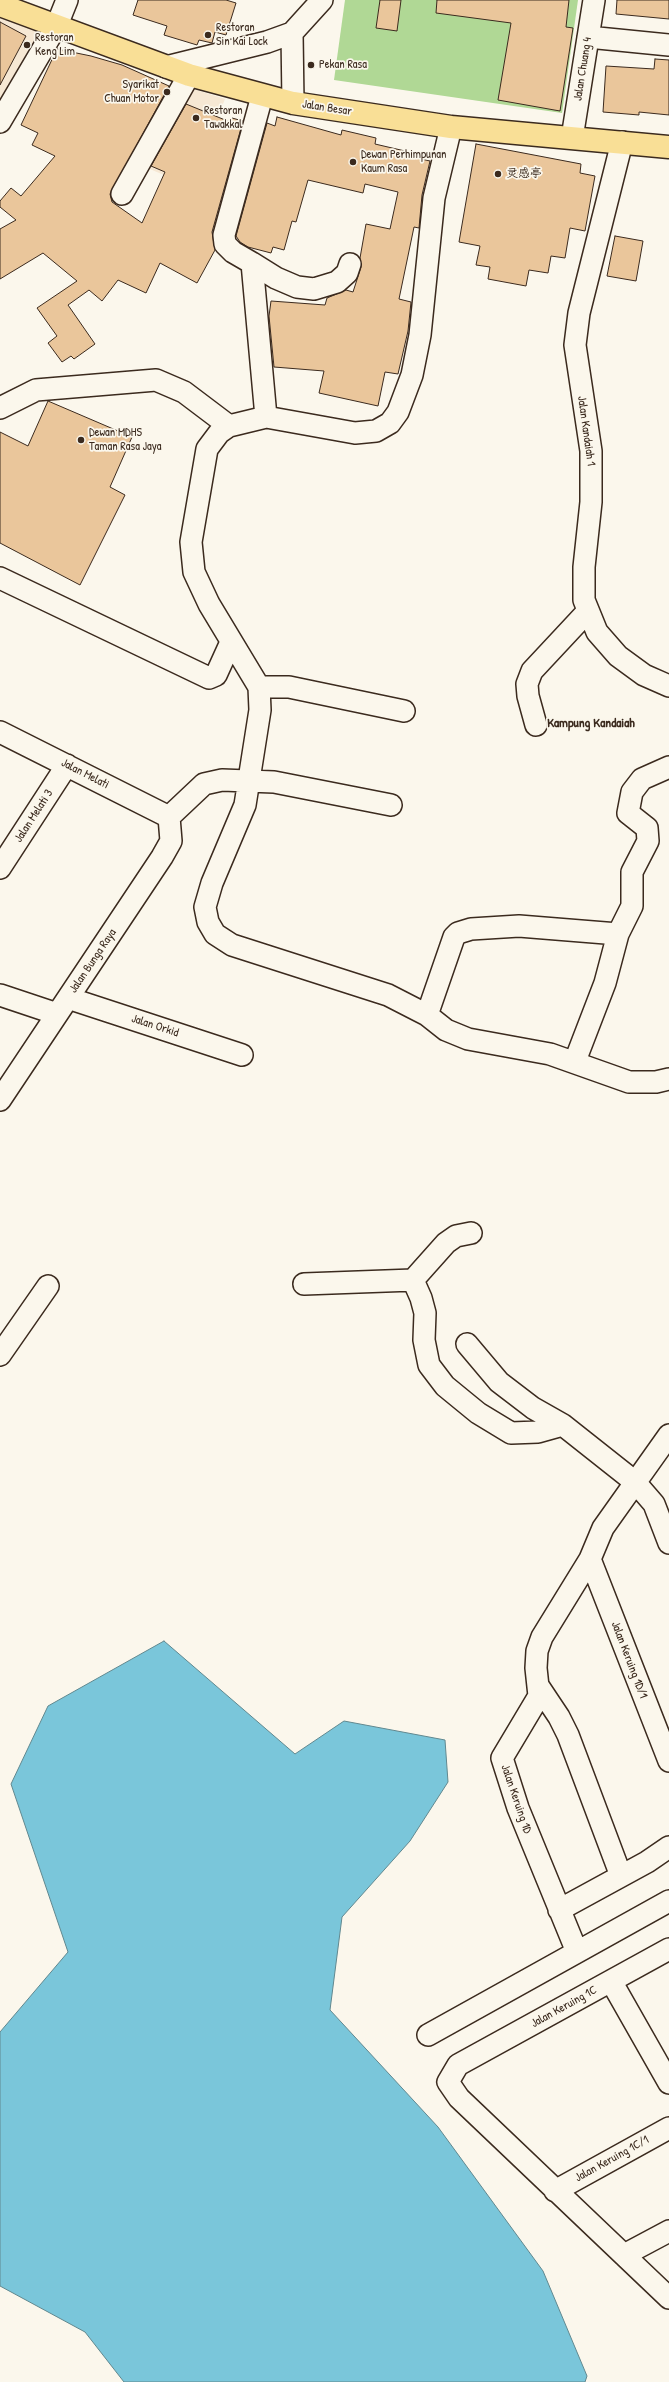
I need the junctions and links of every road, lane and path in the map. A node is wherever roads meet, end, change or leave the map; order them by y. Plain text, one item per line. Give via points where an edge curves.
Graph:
1 (67, 0) edge
2 (322, 0) edge
3 (594, 0) edge
4 (0, 5) edge
5 (57, 25) junction
6 (292, 33) junction
7 (588, 36) junction
8 (669, 45) edge
9 (166, 67) junction
10 (189, 75) junction
11 (262, 96) junction
12 (293, 102) junction
13 (0, 122) edge
14 (451, 127) junction
15 (572, 138) junction
16 (622, 142) junction
17 (669, 147) edge
18 (122, 194) dead end
19 (252, 263) junction
20 (350, 264) dead end
21 (0, 408) edge
22 (266, 417) junction
23 (229, 426) junction
24 (0, 578) edge
25 (588, 611) junction
26 (231, 642) junction
27 (669, 686) edge
28 (259, 687) junction
29 (404, 711) dead end
30 (536, 724) dead end
31 (0, 732) edge
32 (67, 765) junction
33 (669, 767) edge
34 (250, 780) junction
35 (391, 805) dead end
36 (169, 817) junction
37 (0, 868) edge
38 (618, 934) junction
39 (0, 995) edge
40 (63, 1006) junction
41 (427, 1015) junction
42 (242, 1055) dead end
43 (575, 1061) junction
44 (669, 1079) edge
45 (0, 1100) edge
46 (470, 1233) dead end
47 (413, 1280) junction
48 (304, 1284) dead end
49 (48, 1286) dead end
50 (467, 1344) dead end
51 (0, 1355) edge
52 (563, 1425) junction
53 (669, 1435) edge
54 (635, 1482) junction
55 (669, 1543) edge
56 (590, 1559) junction
57 (539, 1687) junction
58 (669, 1761) edge
59 (669, 1847) edge
60 (621, 1876) junction
61 (669, 1901) edge
62 (559, 1910) junction
63 (669, 1949) edge
64 (577, 1952) junction
65 (611, 1980) junction
66 (428, 2035) dead end
67 (669, 2083) edge
68 (669, 2128) edge
69 (555, 2191) junction
70 (669, 2231) edge
71 (624, 2255) junction
72 (669, 2298) edge

1 - 5 street
2 - 6 street
3 - 7 street, Jalan Chuang 4
4 - 5 main road, Jalan Besar
5 - 9 main road, Jalan Besar
5 - 13 street
6 - 9 street via 267,42
6 - 12 street
7 - 8 street
7 - 15 street, Jalan Chuang 4
9 - 10 main road, Jalan Besar
10 - 11 main road, Jalan Besar
10 - 18 street
11 - 12 main road, Jalan Besar
11 - 19 street via 224,235 225,244
12 - 14 main road, Jalan Besar
14 - 15 main road, Jalan Besar
14 - 22 street via 434,198 420,335 412,375 398,412 390,423 376,431 355,433
15 - 16 main road, Jalan Besar
16 - 17 main road, Jalan Besar
16 - 25 street, Jalan Kandaiah 1 via 579,314 575,345 591,452 591,502 584,567 584,600
19 - 20 street via 297,287 314,289 337,282 347,273
19 - 22 street
21 - 23 street via 36,390 156,380 184,392
22 - 23 street
23 - 26 street via 219,433 207,449 191,542 194,572
24 - 26 street via 209,678 216,675
25 - 27 street, Jalan Kandaiah 1 via 596,632 618,656 644,675
25 - 30 street via 532,671 527,684
26 - 28 street
28 - 29 street via 289,687
28 - 34 street via 260,710
31 - 32 street, Jalan Melati
32 - 36 street, Jalan Melati
32 - 37 street, Jalan Melati 3
33 - 38 street via 642,779 632,792 628,813 647,828 649,833 645,848 632,872 632,906
34 - 35 street via 274,782
34 - 36 street via 222,780 204,784
34 - 41 street via 245,805 212,883 205,907 208,922 215,934 232,945 271,959 388,995
36 - 40 street, Jalan Bunga Raya via 171,841
38 - 41 street via 518,926 470,929 458,933
38 - 43 street via 605,983
39 - 40 street, Jalan Orkid
40 - 42 street, Jalan Orkid
40 - 45 street, Jalan Bunga Raya
41 - 43 street via 446,1030 468,1039
43 - 44 street via 629,1082 656,1082
46 - 47 street via 456,1236 446,1243
47 - 48 street
47 - 52 street via 425,1313 424,1340 429,1365 445,1386 478,1413 511,1433 538,1432
49 - 51 street
50 - 52 street via 499,1382 533,1408
52 - 54 street
53 - 54 street
54 - 55 street via 654,1504
54 - 56 street, Jalan Keruing 1D via 603,1528
56 - 57 street, Jalan Keruing 1D via 542,1638 537,1651
56 - 58 street, Jalan Keruing 1D/1
57 - 60 street via 560,1717 568,1735
57 - 62 street, Jalan Keruing 1D via 539,1696 533,1708 502,1758 518,1808
59 - 60 street
60 - 62 street
61 - 64 street
62 - 64 street, Jalan Keruing 1D
63 - 65 street, Jalan Keruing 1C
64 - 66 street
65 - 67 street
65 - 69 street, Jalan Keruing 1C via 458,2064 448,2082 459,2098
68 - 69 street, Jalan Keruing 1C/1
69 - 71 street
70 - 71 street
71 - 72 street

